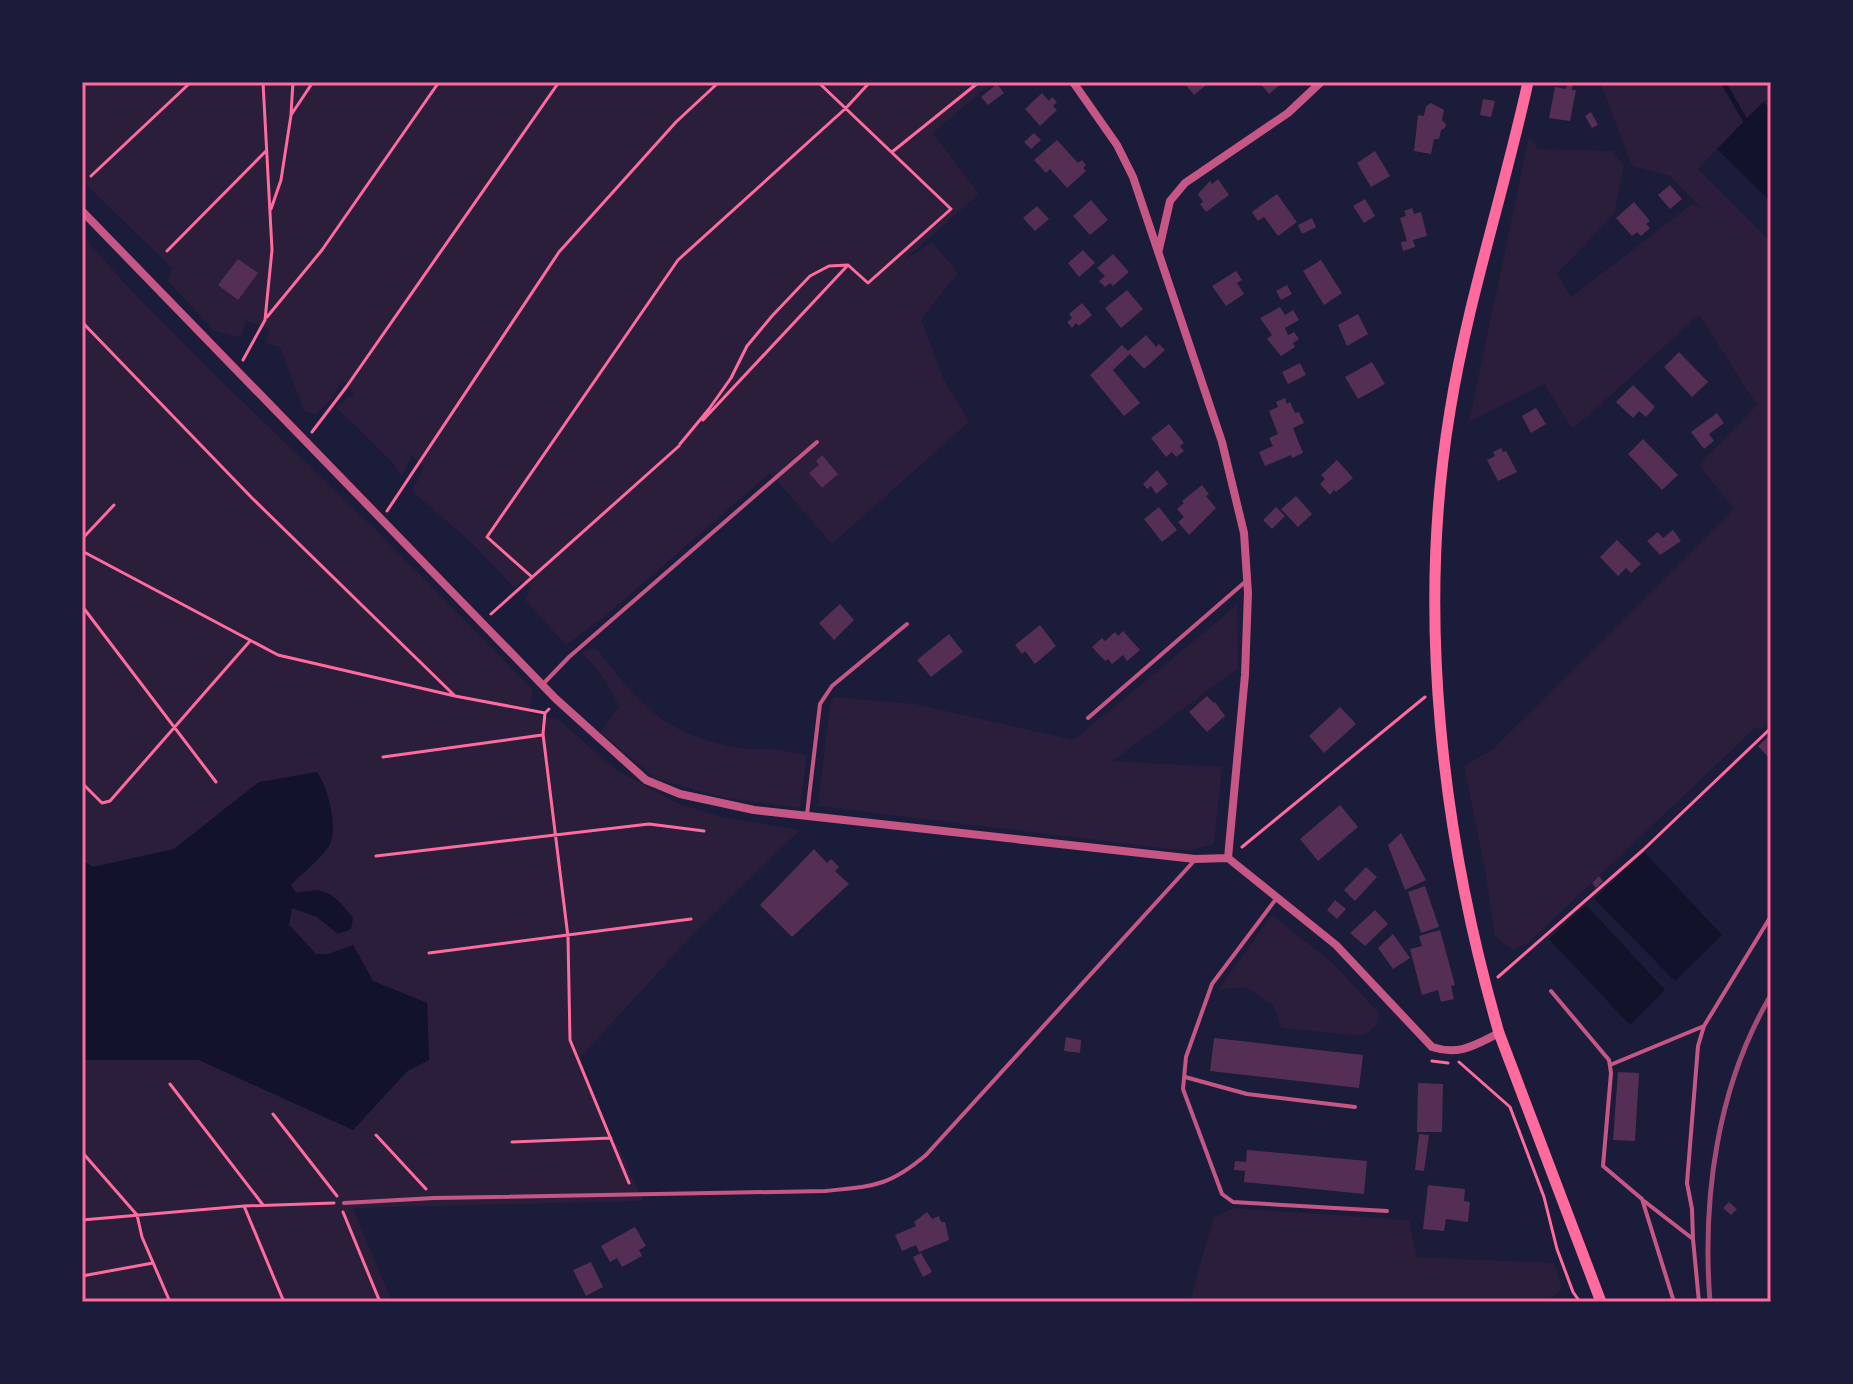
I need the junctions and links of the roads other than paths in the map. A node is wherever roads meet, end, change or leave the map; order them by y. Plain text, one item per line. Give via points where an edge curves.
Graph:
1 (1073, 82) edge
2 (1321, 82) edge
3 (1530, 82) edge
4 (82, 211) edge
5 (1159, 250) junction
6 (817, 442) dead end
7 (1247, 581) junction
8 (907, 624) dead end
9 (542, 685) junction
10 (1088, 718) dead end
11 (807, 816) junction
12 (1228, 858) junction
13 (1195, 859) junction
14 (1276, 899) junction
15 (1771, 916) edge
16 (1551, 991) dead end
17 (1704, 1026) junction
18 (1499, 1033) junction
19 (1610, 1065) junction
20 (1185, 1077) junction
21 (1355, 1107) dead end
22 (1642, 1199) junction
23 (344, 1203) road end
24 (1387, 1211) dead end
25 (1693, 1239) junction
26 (1601, 1302) edge
27 (1674, 1302) edge
28 (1699, 1302) edge

1 - 5 street via 1117,145
2 - 5 street via 1288,113 1185,183 1170,201
3 - 18 main road via 1465,330 1440,486 1434,565 1438,688 1462,882
4 - 9 street
5 - 7 street via 1222,442 1244,533
6 - 9 lane
7 - 10 lane
7 - 12 street via 1245,675
8 - 11 lane via 832,686 820,704
9 - 11 street via 646,780 717,804
11 - 13 street
12 - 13 street
12 - 14 street
13 - 23 lane via 926,1155 881,1185 825,1191
14 - 18 street via 1336,945 1432,1047 1465,1051
14 - 20 lane via 1212,984 1186,1057
15 - 17 lane
16 - 19 lane
17 - 19 lane
17 - 25 lane via 1687,1183
18 - 26 main road
19 - 22 lane via 1603,1166
20 - 21 lane via 1247,1094
20 - 24 lane via 1183,1089 1222,1194 1233,1202
22 - 25 lane
22 - 27 lane
25 - 28 lane

